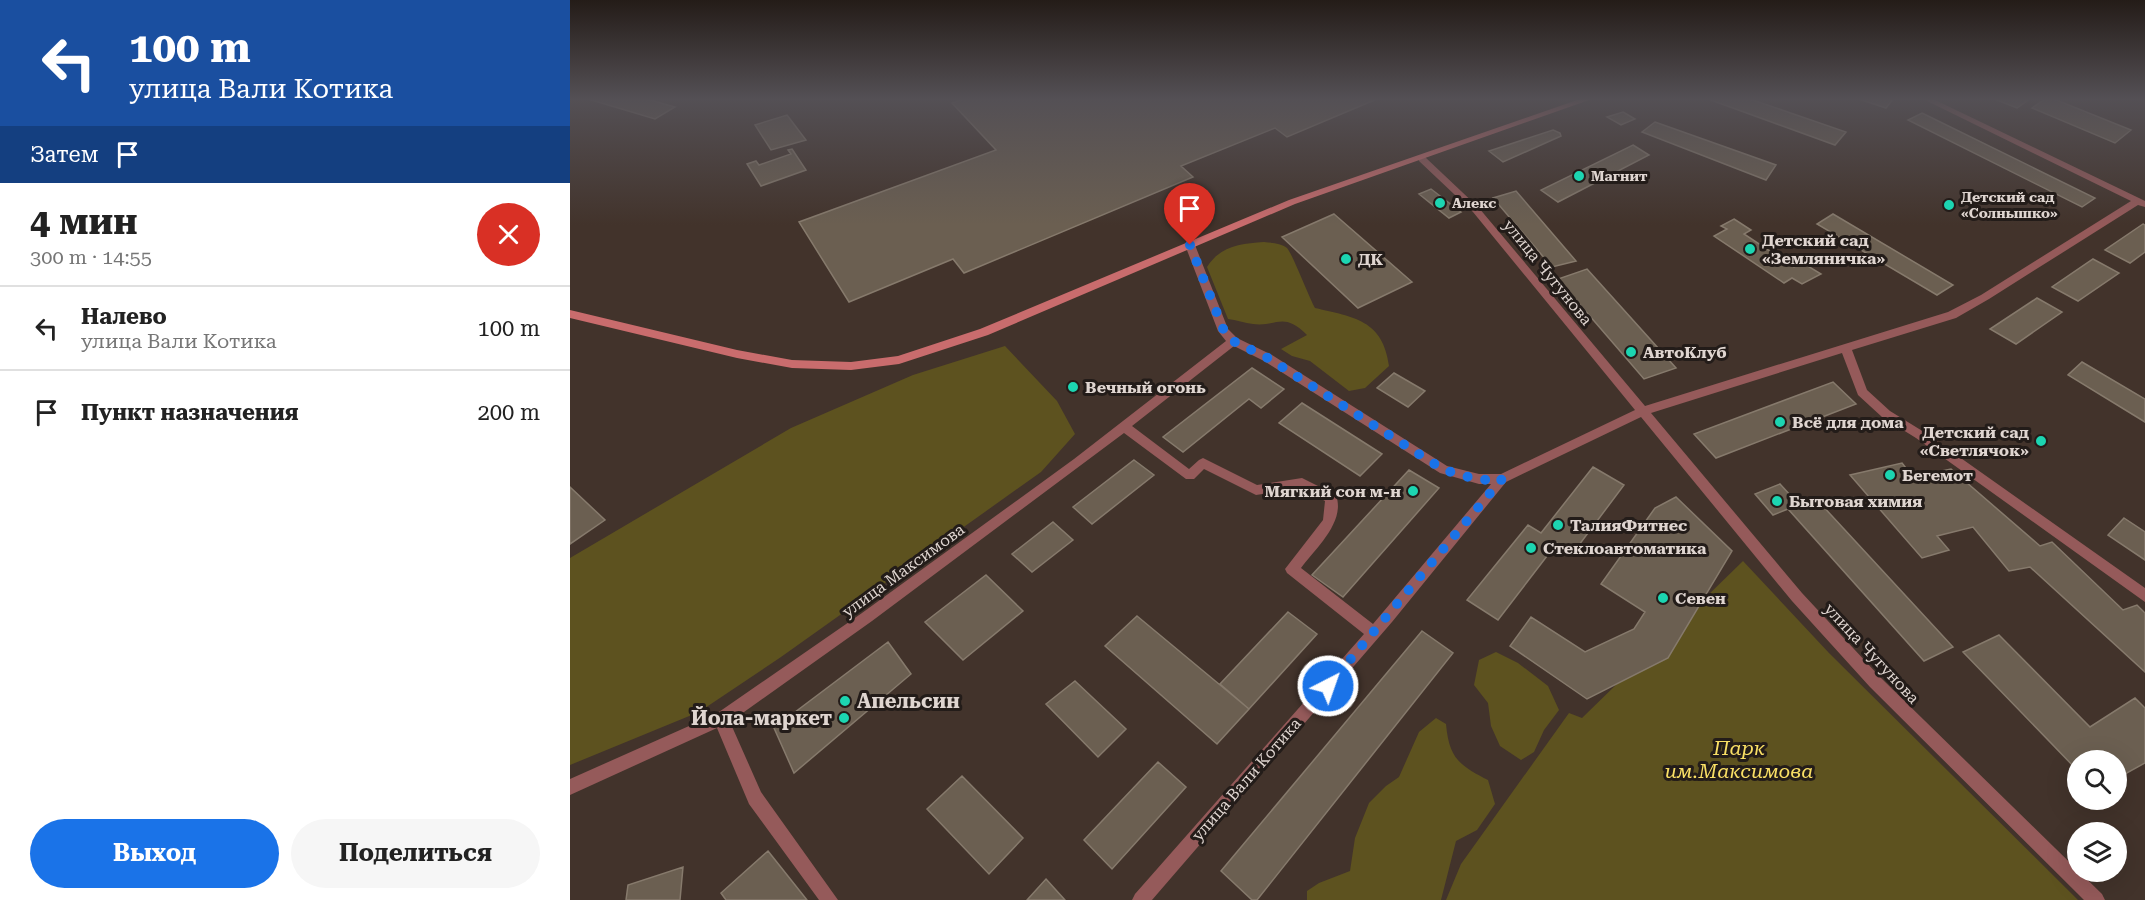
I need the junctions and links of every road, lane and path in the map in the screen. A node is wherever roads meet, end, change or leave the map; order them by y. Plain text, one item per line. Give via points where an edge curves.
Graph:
1 (1472, 141) edge
2 (2014, 141) edge
3 (1422, 159) junction
4 (2142, 203) edge
5 (1190, 245) junction
6 (570, 314) edge
7 (1233, 341) junction
8 (1846, 349) junction
9 (1641, 412) junction
10 (1123, 426) junction
11 (1502, 479) junction
12 (2145, 596) edge
13 (1374, 633) junction
14 (721, 719) junction
15 (591, 777) junction
16 (570, 787) edge
17 (570, 792) edge
18 (829, 900) edge
19 (1141, 900) edge
20 (2096, 900) edge

1 - 3 main road
2 - 4 street
3 - 5 main road via 1292,202
3 - 9 street, улица Чугунова via 1476,210
4 - 8 street via 1952,315
5 - 6 main road via 984,332 922,354 876,364 792,364
5 - 7 street via 1224,331
7 - 10 street, улица Максимова
7 - 11 street via 1268,358 1444,470 1479,480
8 - 9 street
8 - 12 street via 1862,392 1886,414
9 - 11 street
9 - 20 street, улица Чугунова via 1797,597 1875,682
10 - 13 street via 1190,476 1203,463 1256,490 1302,483 1332,499 1329,522 1292,569
10 - 14 street, улица Максимова via 867,617
11 - 13 street, улица Вали Котика
13 - 19 street, улица Вали Котика
14 - 15 street, улица Максимова
14 - 18 street via 755,798
15 - 16 street, улица Максимова
15 - 17 street

